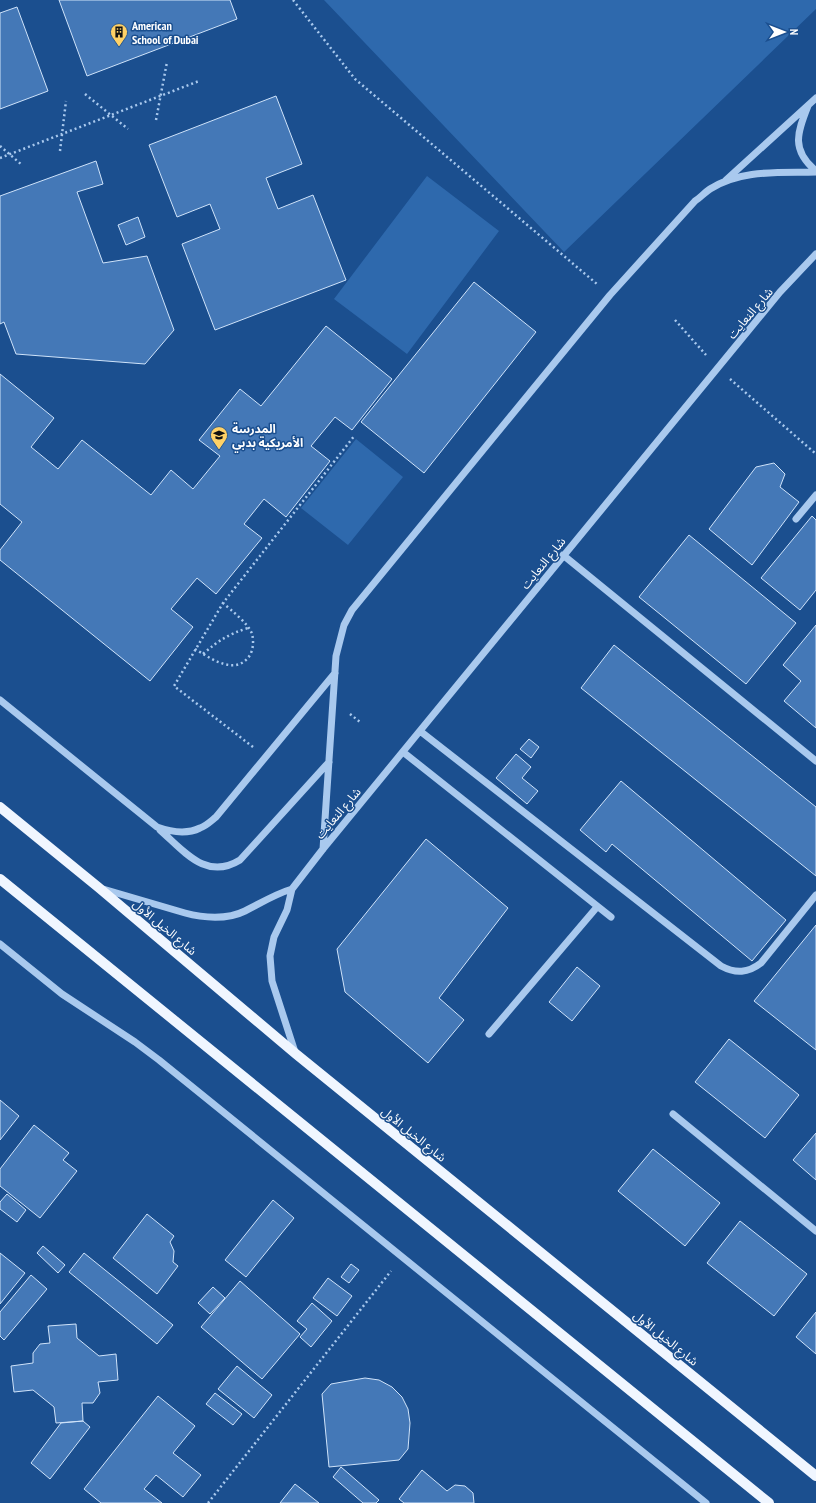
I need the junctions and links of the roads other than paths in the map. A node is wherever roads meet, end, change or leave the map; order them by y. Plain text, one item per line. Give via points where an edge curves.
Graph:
1 (816, 98) edge
2 (808, 104) junction
3 (816, 171) edge
4 (725, 181) junction
5 (816, 254) edge
6 (816, 495) edge
7 (796, 519) dead end
8 (563, 555) junction
9 (335, 673) junction
10 (0, 700) edge
11 (420, 731) junction
12 (404, 752) junction
13 (816, 761) edge
14 (329, 762) junction
15 (0, 807) edge
16 (157, 827) junction
17 (323, 849) junction
18 (0, 879) edge
19 (98, 887) junction
20 (292, 889) junction
21 (816, 895) edge
22 (597, 907) junction
23 (611, 917) dead end
24 (0, 944) edge
25 (489, 1034) dead end
26 (296, 1054) junction
27 (672, 1114) dead end
28 (816, 1231) edge
29 (816, 1476) edge
30 (706, 1503) edge
31 (769, 1503) edge

1 - 2 street
2 - 3 street via 798,136 800,151 807,163
2 - 4 street
3 - 4 street via 744,175
4 - 9 street via 695,202 610,295 352,610 339,640
5 - 8 street, شارع النعايت via 780,292
6 - 7 street
8 - 11 street, شارع النعايت
8 - 13 street
9 - 14 street
9 - 16 street via 216,817 200,829 181,833
10 - 16 street
11 - 12 street, شارع النعايت
11 - 21 street via 729,970 746,971 761,963
12 - 17 street, شارع النعايت
12 - 22 street
14 - 16 street via 233,865 216,868 201,865
14 - 17 street
15 - 19 main road, شارع الخيل الأول
17 - 20 street, شارع النعايت
18 - 31 main road
19 - 20 street via 185,914 215,917 244,912 272,896
19 - 26 main road, شارع الخيل الأول
20 - 26 street, شارع النعايت via 287,910 274,937 270,964 272,981
22 - 23 street
22 - 25 street
24 - 30 street via 62,994 159,1060
26 - 29 main road, شارع الخيل الأول
27 - 28 street

